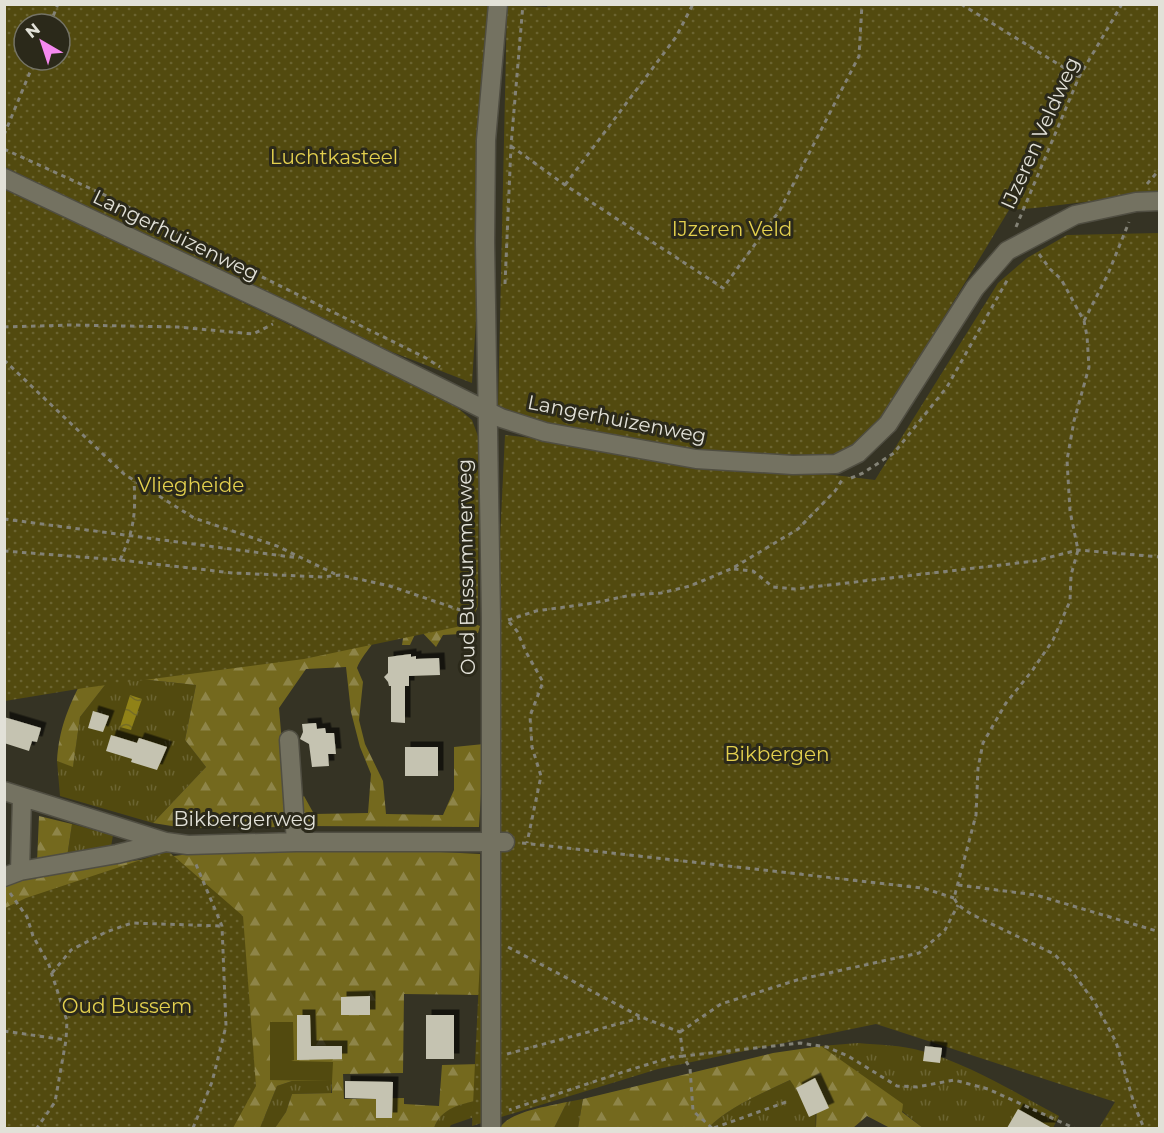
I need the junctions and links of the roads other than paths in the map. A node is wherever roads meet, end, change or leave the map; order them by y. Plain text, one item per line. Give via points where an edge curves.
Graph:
1 (498, 4) edge
2 (4, 178) edge
3 (1160, 201) edge
4 (487, 411) junction
5 (289, 740) dead end
6 (4, 791) edge
7 (22, 797) junction
8 (497, 841) junction
9 (166, 842) junction
10 (296, 842) junction
11 (12, 880) edge
12 (491, 1122) edge

1 - 4 street, Oud Bussummerweg via 486,140
2 - 4 street, Langerhuizenweg
3 - 4 street, Langerhuizenweg via 1076,215 1007,251 975,288 888,424 858,453 836,464 696,459 544,432
4 - 8 street, Oud Bussummerweg via 499,619
5 - 10 street
6 - 7 street
7 - 9 street
7 - 11 street
8 - 10 street, Bikbergerweg
8 - 12 street, Oud Bussummerweg via 491,938
9 - 10 street, Bikbergerweg
9 - 11 street, Bikbergerweg

